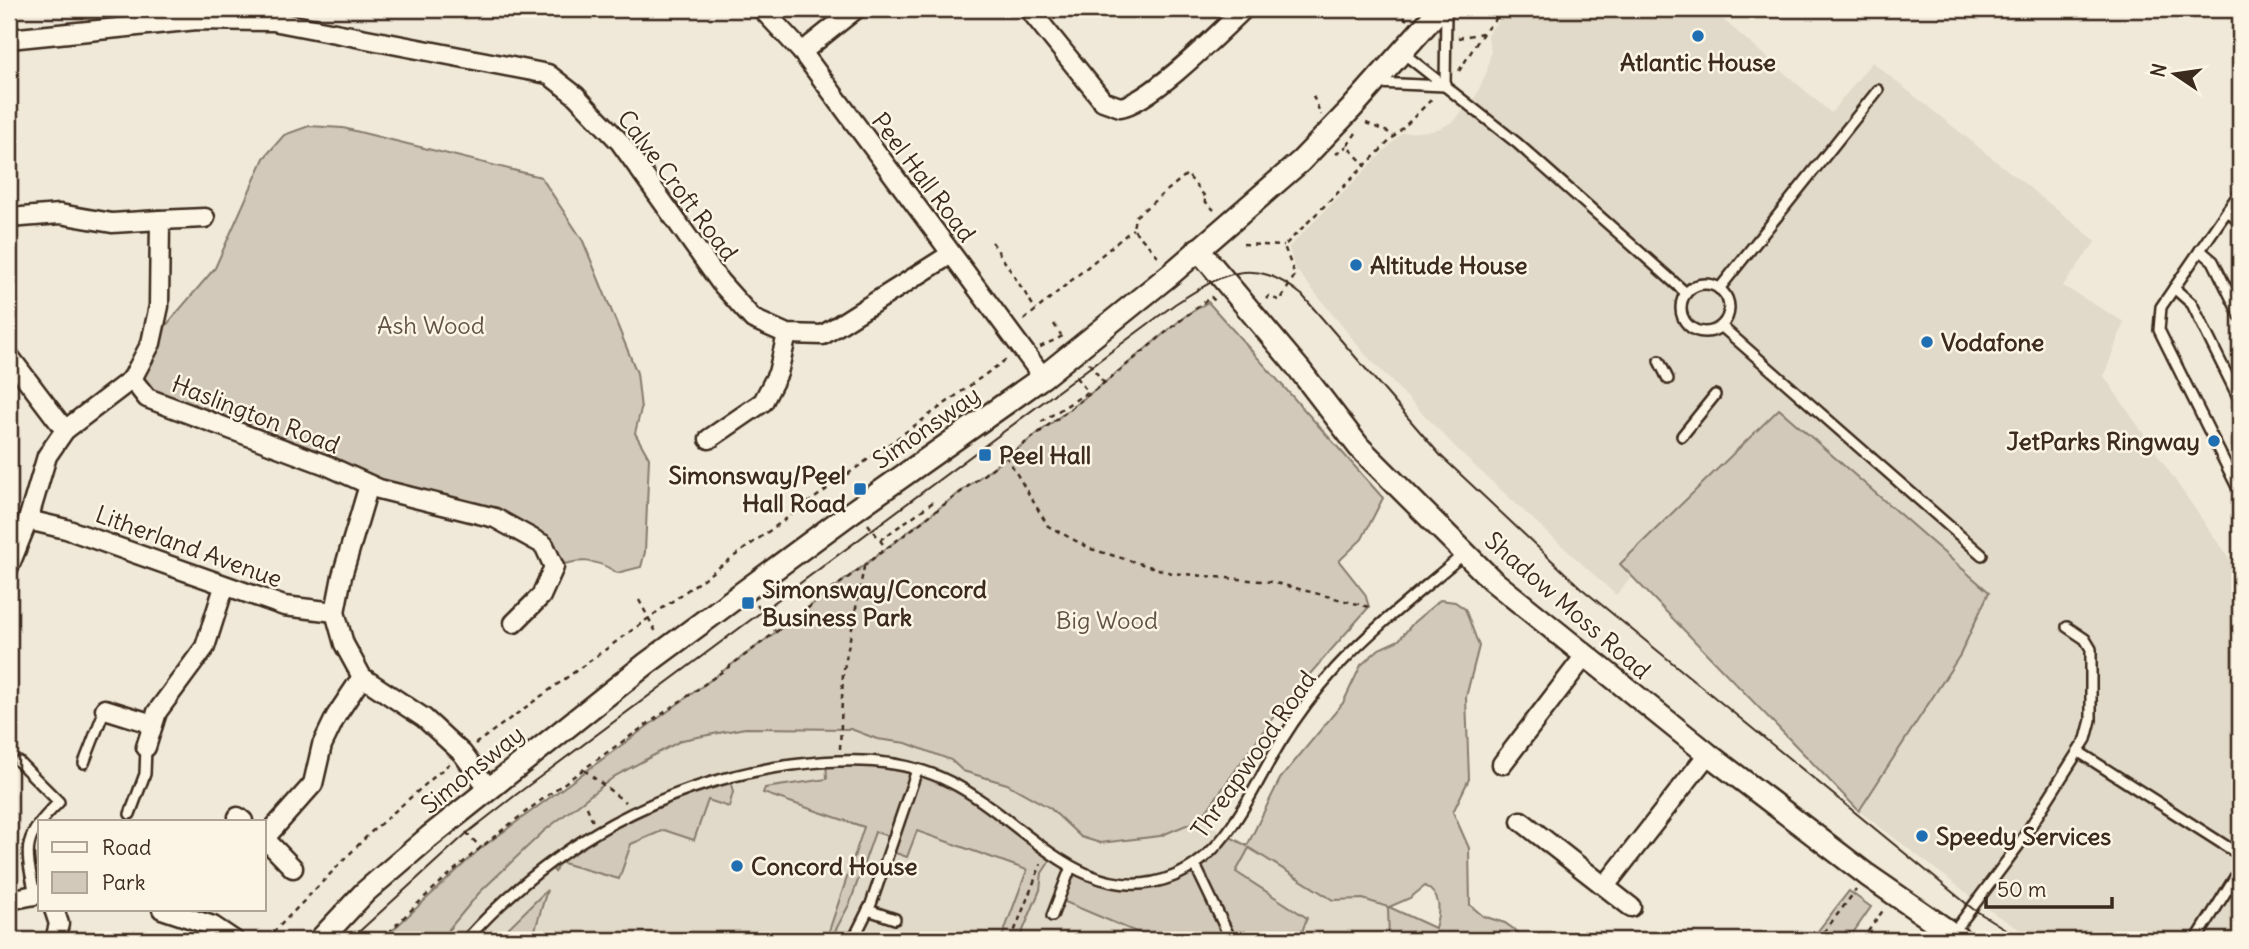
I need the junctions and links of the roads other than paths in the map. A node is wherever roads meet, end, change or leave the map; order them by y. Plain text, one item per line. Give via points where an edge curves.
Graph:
1 (762, 9) edge
2 (856, 9) edge
3 (1029, 9) edge
4 (1244, 9) edge
5 (1440, 9) edge
6 (1446, 9) edge
7 (274, 15) edge
8 (9, 39) edge
9 (802, 52) junction
10 (1402, 52) junction
11 (1374, 83) junction
12 (1445, 86) junction
13 (1878, 90) dead end
14 (2240, 192) edge
15 (2228, 210) junction
16 (9, 218) edge
17 (205, 218) dead end
18 (160, 220) junction
19 (2240, 224) edge
20 (1198, 249) junction
21 (2200, 250) junction
22 (951, 254) junction
23 (2174, 288) junction
24 (1719, 289) junction
25 (1686, 293) junction
26 (2240, 316) edge
27 (1721, 326) junction
28 (788, 334) junction
29 (9, 356) edge
30 (1659, 362) dead end
31 (1043, 377) junction
32 (132, 379) junction
33 (1668, 379) dead end
34 (1715, 395) dead end
35 (2240, 401) edge
36 (65, 430) junction
37 (1682, 436) dead end
38 (709, 439) dead end
39 (369, 485) junction
40 (2240, 493) edge
41 (28, 520) junction
42 (1465, 552) junction
43 (1982, 555) dead end
44 (9, 566) edge
45 (224, 587) junction
46 (335, 612) junction
47 (514, 622) dead end
48 (2067, 627) dead end
49 (1584, 657) junction
50 (362, 677) junction
51 (105, 709) joint
52 (153, 724) junction
53 (146, 747) joint
54 (2079, 752) junction
55 (1708, 754) junction
56 (19, 762) dead end
57 (84, 762) dead end
58 (1502, 764) dead end
59 (917, 769) junction
60 (489, 789) junction
61 (130, 814) dead end
62 (41, 820) edge
63 (1521, 821) dead end
64 (38, 823) edge
65 (266, 839) edge
66 (266, 841) edge
67 (2240, 855) edge
68 (1195, 865) junction
69 (1071, 867) junction
70 (293, 868) dead end
71 (2240, 869) edge
72 (1605, 886) junction
73 (38, 894) edge
74 (9, 900) edge
75 (1631, 908) dead end
76 (868, 910) junction
77 (55, 911) edge
78 (168, 911) edge
79 (1052, 916) dead end
80 (895, 919) dead end
81 (1956, 937) edge
82 (55, 940) edge
83 (234, 940) edge
84 (320, 940) edge
85 (466, 940) edge
86 (853, 940) edge
87 (1231, 940) edge
88 (2196, 940) edge

1 - 9 street, Peel Hall Road
2 - 9 street
3 - 4 street via 1103,101 1120,107 1141,99
5 - 10 street, Simonsway
6 - 12 lane
7 - 8 street, Calve Croft Road
7 - 28 street, Calve Croft Road via 548,74 620,142 720,282 753,318
9 - 22 street, Peel Hall Road
10 - 11 street, Simonsway
10 - 12 lane
11 - 12 lane
11 - 20 street, Simonsway via 1301,160
12 - 25 lane
13 - 24 lane
14 - 15 lane
15 - 19 lane
15 - 21 lane
16 - 18 street via 60,214 112,223
17 - 18 street
18 - 32 street, Haslington Road via 159,306 151,343
20 - 31 street, Simonsway
20 - 42 street, Shadow Moss Road via 1359,447
21 - 23 lane
21 - 26 lane via 2213,261
22 - 28 street, Calve Croft Road via 823,335
22 - 31 street, Peel Hall Road
23 - 35 lane via 2192,304
23 - 40 lane via 2161,307 2159,330
24 - 25 lane via 1704,285
24 - 27 lane via 1729,308
25 - 27 lane via 1682,315 1690,327 1704,332
27 - 43 lane
28 - 38 street via 778,373 763,402
29 - 36 street
30 - 33 lane
31 - 60 street, Simonsway via 666,649
32 - 36 street, Haslington Road
32 - 39 street, Haslington Road via 147,398
34 - 37 lane
36 - 41 street, Haslington Road via 47,456
39 - 46 street
39 - 47 street, Haslington Road via 495,518 544,545 554,567 541,596
41 - 44 street, Haslington Road
41 - 45 street, Litherland Avenue via 66,528
42 - 49 street, Shadow Moss Road
42 - 68 lane, Threapwood Road via 1336,669 1282,739 1216,848
45 - 46 street, Litherland Avenue via 284,606
45 - 52 street via 205,648
46 - 50 street via 344,644
48 - 54 lane via 2091,649 2091,720
49 - 55 street, Shadow Moss Road
49 - 58 street
50 - 60 street via 424,718 462,753
50 - 65 street via 331,725 313,783
51 - 52 street
51 - 57 lane
52 - 53 street
53 - 61 lane via 145,774
54 - 67 lane
54 - 81 lane
55 - 72 street
55 - 81 street, Shadow Moss Road
56 - 62 lane via 59,802
59 - 69 lane, Threapwood Road via 965,789
59 - 76 lane
59 - 85 lane, Threapwood Road via 826,760 729,775 635,810 543,867
60 - 84 street, Simonsway via 366,891
63 - 72 street
64 - 73 lane via 27,859
66 - 70 street
68 - 69 lane, Threapwood Road via 1175,876 1136,883 1097,878
68 - 87 lane, Threapwood Road
69 - 79 lane
71 - 88 lane
72 - 75 street
73 - 74 street
76 - 80 lane
76 - 86 lane
77 - 82 street via 59,924
78 - 83 street via 213,926

